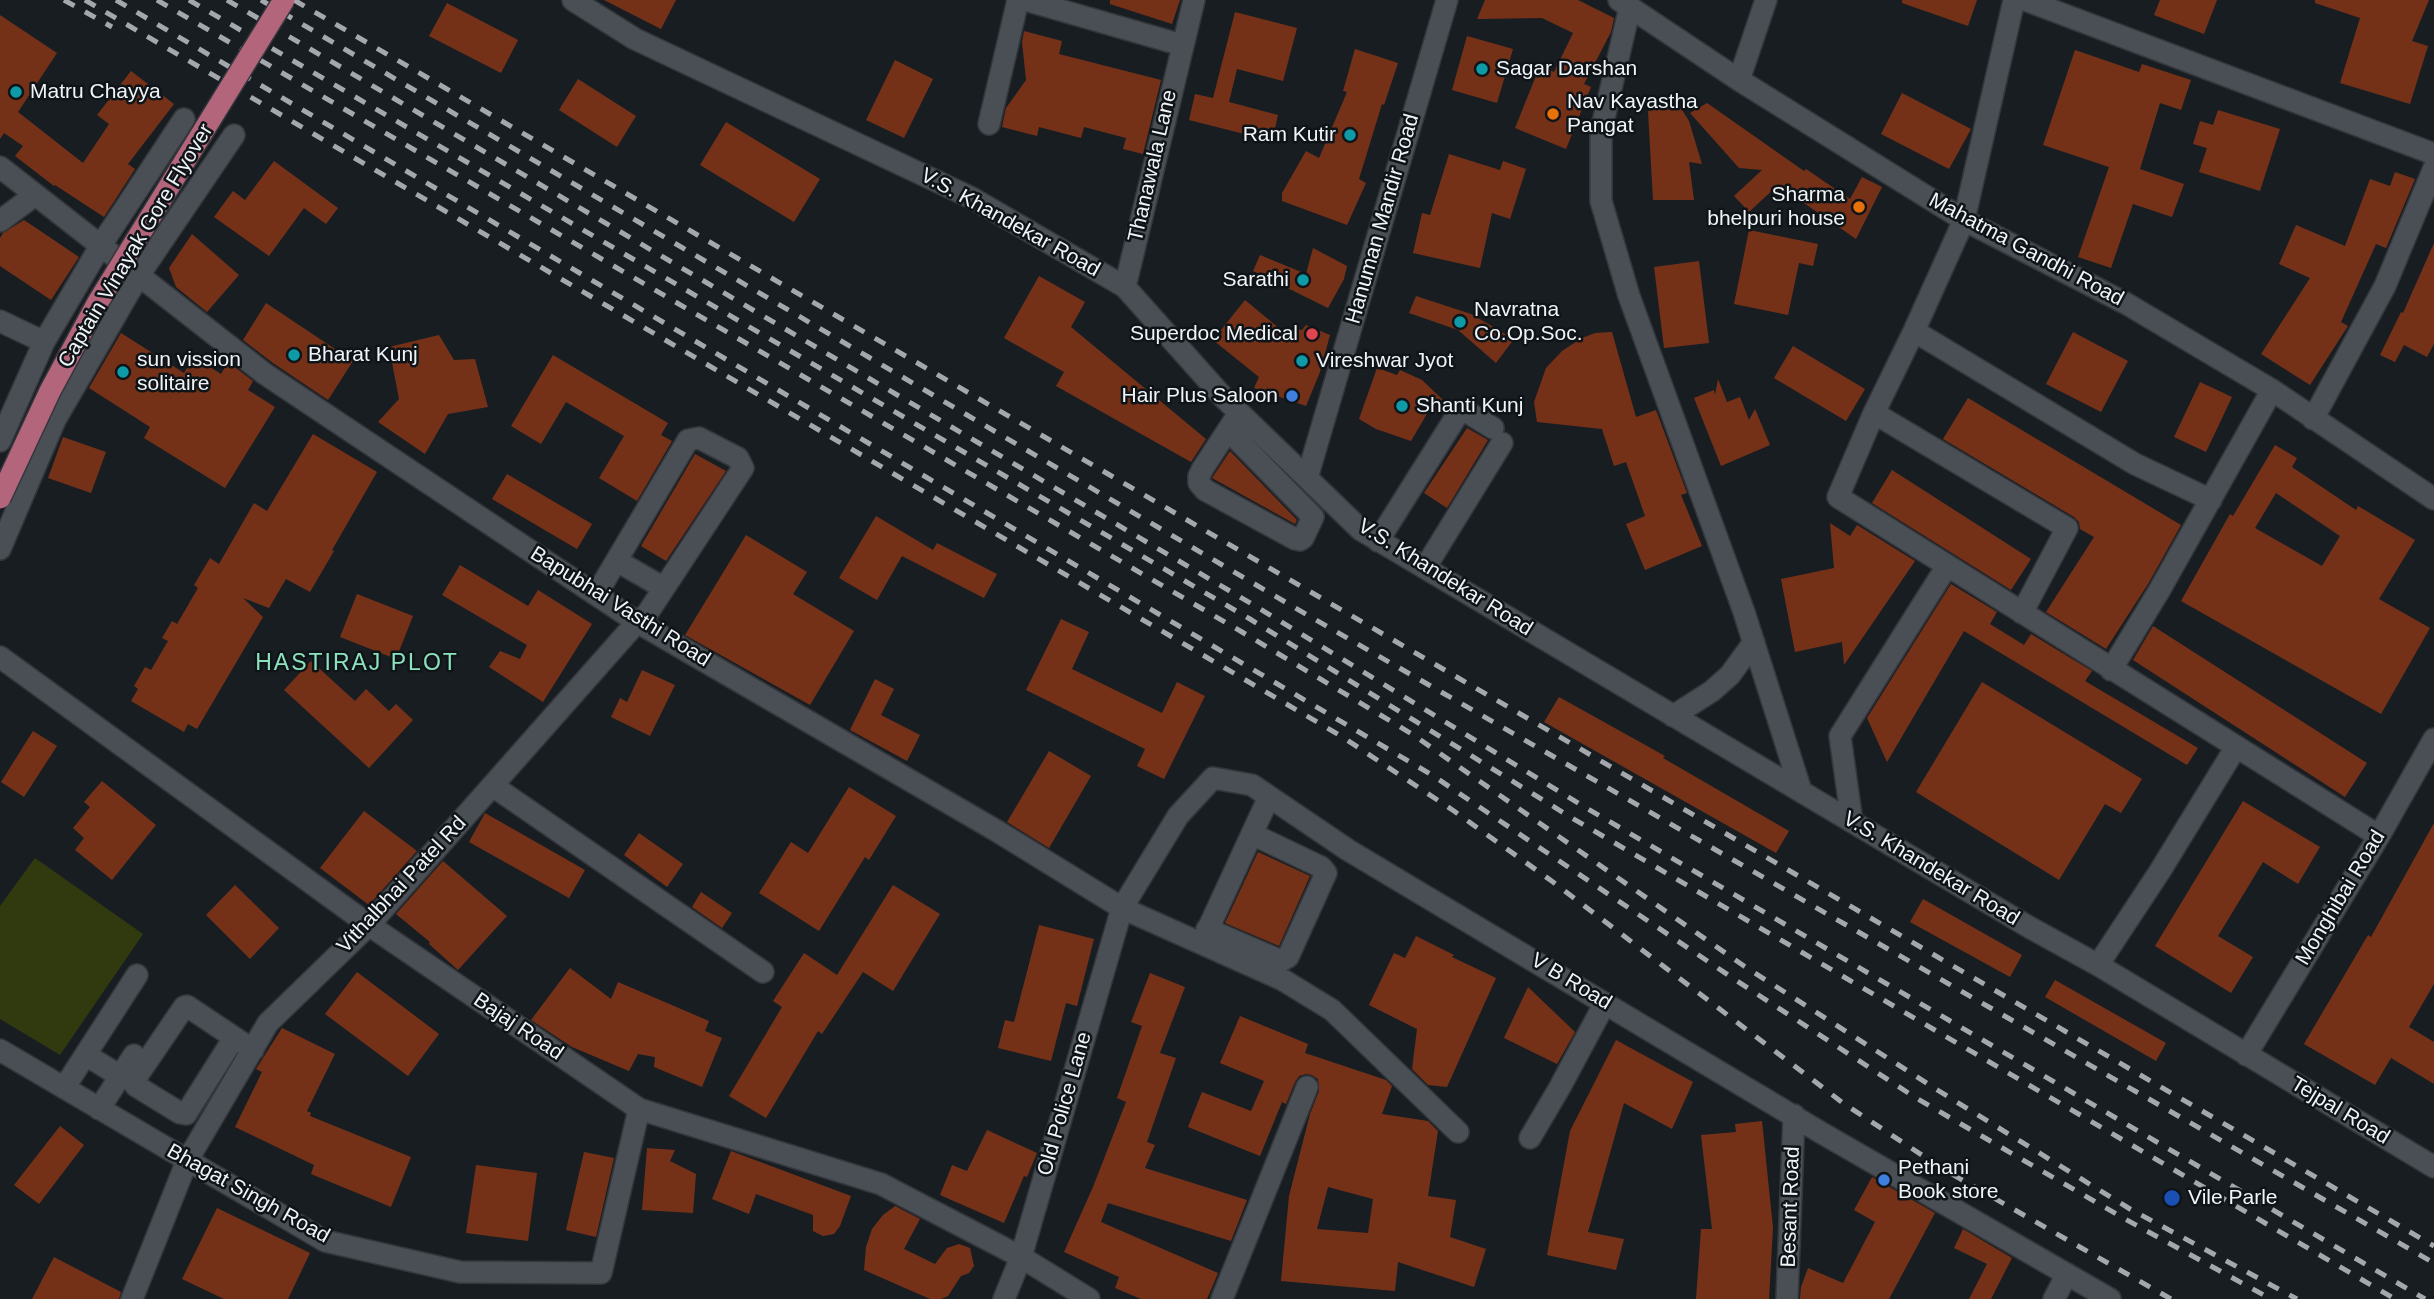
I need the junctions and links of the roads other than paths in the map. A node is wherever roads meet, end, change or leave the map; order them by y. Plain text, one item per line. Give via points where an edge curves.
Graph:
1 (284, 0) edge
2 (573, 0) edge
3 (1018, 0) edge
4 (1025, 0) edge
5 (1194, 0) edge
6 (1447, 0) edge
7 (1766, 0) edge
8 (2014, 0) edge
9 (2025, 0) edge
10 (1625, 4) edge
11 (1182, 45) junction
12 (1739, 80) junction
13 (184, 119) dead end
14 (989, 124) dead end
15 (234, 135) dead end
16 (2434, 154) edge
17 (0, 167) edge
18 (2434, 168) edge
19 (35, 195) junction
20 (1964, 220) junction
21 (0, 221) edge
22 (101, 245) junction
23 (139, 275) junction
24 (1125, 287) junction
25 (0, 321) edge
26 (1914, 331) junction
27 (44, 342) junction
28 (2272, 390) junction
29 (1874, 413) junction
30 (2314, 419) junction
31 (1233, 421) junction
32 (0, 441) edge
33 (1307, 478) junction
34 (1324, 495) junction
35 (0, 498) edge
36 (2434, 499) edge
37 (2211, 500) junction
38 (1313, 517) junction
39 (1378, 541) junction
40 (0, 549) edge
41 (617, 561) junction
42 (1948, 566) junction
43 (1425, 568) junction
44 (664, 588) junction
45 (596, 595) junction
46 (2022, 613) junction
47 (637, 622) junction
48 (1754, 642) junction
49 (0, 657) edge
50 (2111, 670) junction
51 (1674, 716) junction
52 (2434, 739) edge
53 (2236, 747) junction
54 (493, 786) junction
55 (1801, 791) junction
56 (1269, 797) junction
57 (1852, 822) junction
58 (1252, 834) junction
59 (2379, 836) junction
60 (1122, 908) junction
61 (369, 925) junction
62 (1204, 937) junction
63 (2098, 965) junction
64 (763, 972) dead end
65 (137, 975) dead end
66 (171, 998) dead end
67 (1605, 1003) junction
68 (234, 1038) junction
69 (0, 1050) edge
70 (253, 1050) junction
71 (86, 1055) junction
72 (2246, 1055) junction
73 (120, 1076) junction
74 (209, 1077) junction
75 (1307, 1087) dead end
76 (64, 1088) junction
77 (230, 1089) junction
78 (157, 1099) junction
79 (99, 1109) junction
80 (639, 1109) junction
81 (1794, 1115) junction
82 (137, 1132) junction
83 (1458, 1132) dead end
84 (1530, 1138) dead end
85 (187, 1161) junction
86 (2434, 1167) edge
87 (1021, 1257) junction
88 (2067, 1274) junction
89 (132, 1299) edge
90 (1004, 1299) edge
91 (1088, 1299) edge
92 (1222, 1299) edge
93 (1787, 1299) edge
94 (2054, 1299) edge
95 (2110, 1299) edge

1 - 35 main road, Captain Vinayak Gore Flyover, bridge via 98,302
2 - 24 street, V.S. Khandekar Road via 635,39 972,198
3 - 14 street
4 - 11 street
5 - 11 street, Thanawala Lane
6 - 33 street, Hanuman Mandir Road
7 - 12 street
8 - 20 street
9 - 16 street
10 - 12 street, Mahatma Gandhi Road
10 - 48 street via 1601,131 1601,201 1629,296
11 - 24 street, Thanawala Lane
12 - 20 street, Mahatma Gandhi Road
13 - 22 street
15 - 23 street
17 - 19 street, Bapubhai Vasthi Road
18 - 30 street via 2385,286
19 - 21 street
19 - 22 street, Bapubhai Vasthi Road
20 - 26 street
20 - 28 street, Mahatma Gandhi Road via 2127,304
22 - 23 street, Bapubhai Vasthi Road
22 - 27 street
23 - 40 street via 55,420
23 - 45 street, Bapubhai Vasthi Road via 265,374
24 - 31 street, V.S. Khandekar Road
25 - 27 street
26 - 29 street
26 - 37 street via 2134,464
27 - 32 street
28 - 30 street, Mahatma Gandhi Road
28 - 37 street
29 - 42 street via 1838,497
29 - 46 street via 2067,528
30 - 36 street, Mahatma Gandhi Road
31 - 33 street, V.S. Khandekar Road
31 - 38 street
31 - 38 street via 1199,476 1202,487 1300,540
33 - 34 street, V.S. Khandekar Road
34 - 38 street
34 - 39 street, V.S. Khandekar Road
37 - 50 street
39 - 43 street, V.S. Khandekar Road
39 - 43 street via 1459,412 1467,412 1497,435
41 - 44 street
41 - 44 street, Vithalbhai Patel Rd via 688,440 699,438 738,458 743,468
41 - 45 street
42 - 46 street
42 - 57 street via 1840,736
43 - 51 street, V.S. Khandekar Road
44 - 47 street, Vithalbhai Patel Rd
45 - 47 street, Bapubhai Vasthi Road
46 - 50 street
47 - 54 street, Vithalbhai Patel Rd
47 - 60 street, Bapubhai Vasthi Road
48 - 51 street via 1730,675
48 - 55 street
49 - 61 street, Bajaj Road
50 - 53 street
51 - 55 street, V.S. Khandekar Road
52 - 59 street, Monghibai Road
53 - 59 street
53 - 63 street
54 - 61 street, Vithalbhai Patel Rd
54 - 64 street
55 - 57 street, V.S. Khandekar Road
56 - 58 street
56 - 60 street, Old Police Lane via 1252,785 1213,778 1178,816
56 - 67 street, V B Road via 1348,850
57 - 63 street, V.S. Khandekar Road
58 - 62 street
58 - 62 street via 1326,873 1289,955 1281,961
59 - 72 street, Monghibai Road
60 - 62 street
60 - 87 street, Old Police Lane
61 - 70 street, Vithalbhai Patel Rd via 268,1023
61 - 80 street, Bajaj Road
62 - 83 street via 1332,1010
63 - 72 street, V.S. Khandekar Road
65 - 71 street
66 - 73 street
67 - 81 street, V B Road
67 - 84 street
68 - 70 street
68 - 74 street
68 - 78 street via 187,1006 180,1009 133,1082
69 - 76 street, Bhagat Singh Road
70 - 77 street, Vithalbhai Patel Rd
71 - 73 street
71 - 76 street
72 - 86 street, Tejpal Road
73 - 79 street
74 - 77 street
74 - 78 street via 186,1114
75 - 92 street
76 - 79 street, Bhagat Singh Road
77 - 85 street, Vithalbhai Patel Rd
78 - 82 street
79 - 82 street, Bhagat Singh Road
80 - 85 street, Bhagat Singh Road via 601,1273 460,1272 325,1241
80 - 87 street, Bajaj Road via 881,1184
81 - 88 street, V B Road
81 - 93 street, Besant Road
82 - 85 street, Bhagat Singh Road
85 - 89 street, Vithalbhai Patel Rd
87 - 90 street, Old Police Lane
87 - 91 street, Bajaj Road
88 - 94 street
88 - 95 street, V B Road

